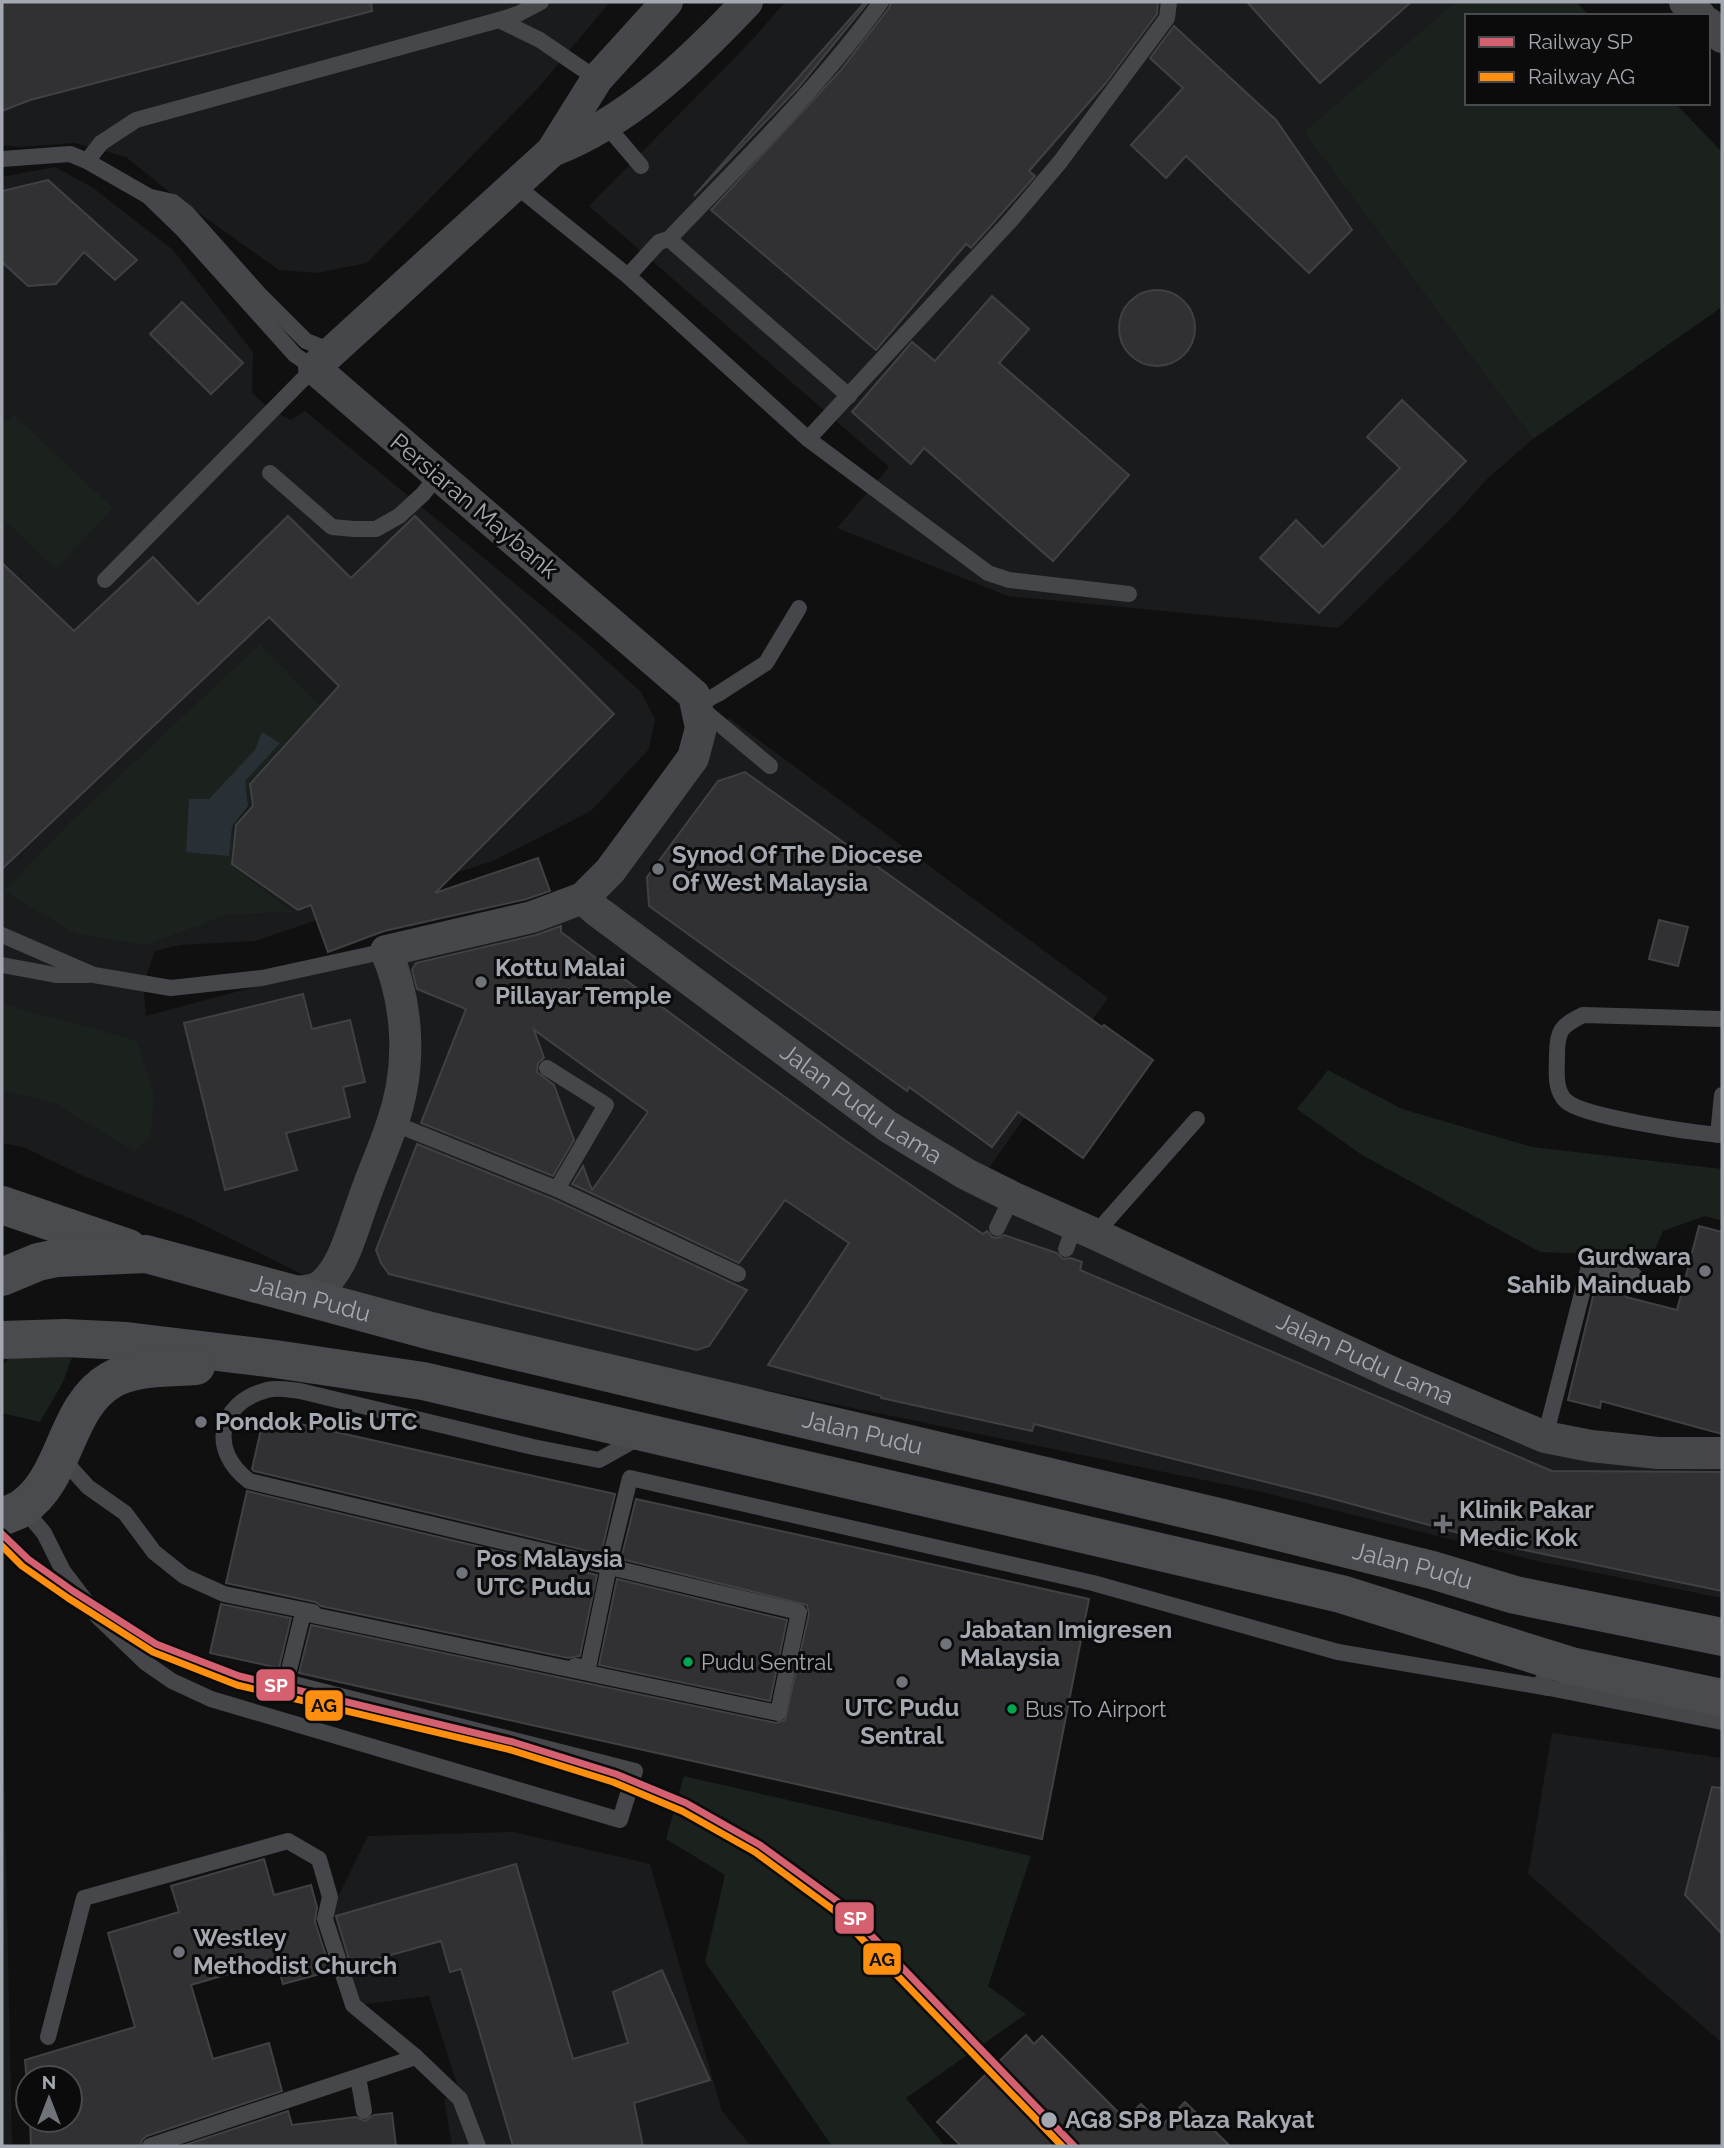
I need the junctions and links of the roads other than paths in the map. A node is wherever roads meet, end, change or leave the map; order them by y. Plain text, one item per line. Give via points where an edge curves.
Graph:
1 (541, 2) edge
2 (667, 2) edge
3 (747, 2) edge
4 (881, 2) edge
5 (1169, 2) edge
6 (1685, 2) edge
7 (1698, 14) edge
8 (499, 20) junction
9 (597, 79) junction
10 (606, 125) junction
11 (552, 151) junction
12 (2, 159) edge
13 (87, 161) junction
14 (641, 166) dead end
15 (515, 185) junction
16 (148, 196) junction
17 (669, 239) junction
18 (628, 275) junction
19 (323, 360) junction
20 (849, 396) junction
21 (808, 439) junction
22 (270, 473) dead end
23 (438, 475) junction
24 (105, 580) dead end
25 (1129, 593) dead end
26 (799, 608) dead end
27 (697, 705) junction
28 (770, 766) dead end
29 (583, 898) junction
30 (2, 935) edge
31 (386, 951) junction
32 (2, 965) edge
33 (94, 975) junction
34 (1722, 1019) edge
35 (547, 1068) dead end
36 (1722, 1094) edge
37 (1197, 1119) dead end
38 (393, 1123) junction
39 (1720, 1135) edge
40 (557, 1189) junction
41 (1012, 1197) junction
42 (2, 1205) edge
43 (996, 1228) dead end
44 (1079, 1236) junction
45 (146, 1254) junction
46 (738, 1274) dead end
47 (1634, 1275) dead end
48 (2, 1277) edge
49 (286, 1293) junction
50 (2, 1340) edge
51 (275, 1359) junction
52 (645, 1434) junction
53 (1545, 1437) junction
54 (1722, 1453) edge
55 (60, 1456) junction
56 (12, 1512) edge
57 (1722, 1637) edge
58 (1506, 1646) junction
59 (1549, 1688) junction
60 (1722, 1698) edge
61 (1722, 1722) edge
62 (48, 2037) dead end
63 (416, 2057) junction
64 (358, 2077) junction
65 (364, 2111) dead end
66 (150, 2146) edge
67 (478, 2146) edge

1 - 8 lane
2 - 9 street
3 - 10 street via 700,52
4 - 17 lane via 813,86
5 - 20 lane via 1167,19 1060,162
6 - 7 street
8 - 9 lane via 540,40
8 - 13 lane via 136,120 101,143
9 - 11 street
10 - 11 street
10 - 14 lane
11 - 15 street
12 - 13 lane via 70,154
13 - 16 lane
15 - 18 lane
15 - 19 street
16 - 19 lane via 173,202 187,214
16 - 19 lane via 295,355
17 - 18 lane via 659,242
17 - 20 lane
18 - 21 lane
19 - 23 street, Persiaran Maybank
19 - 24 lane
20 - 21 lane
21 - 25 lane via 988,573 1009,580
22 - 23 lane via 332,527 354,529 376,528 399,516
23 - 27 street, Persiaran Maybank via 686,686
26 - 27 lane via 765,663
27 - 28 lane
27 - 29 street via 701,727 693,758 610,872
29 - 31 street via 532,917
29 - 41 street, Jalan Pudu Lama via 887,1126
30 - 33 lane
31 - 33 lane via 262,978 171,988
31 - 38 street via 402,996 404,1022 402,1088
32 - 33 lane via 56,975
34 - 39 lane via 1583,1015 1565,1024 1557,1037 1558,1087 1566,1101 1584,1111
35 - 40 lane via 606,1105
36 - 39 lane
37 - 44 lane
38 - 40 lane
38 - 49 street via 334,1271 319,1287
40 - 46 lane
41 - 43 lane
41 - 44 street, Jalan Pudu Lama
42 - 45 main road
44 - 53 street, Jalan Pudu Lama
45 - 48 main road, Jalan Pudu via 57,1258
45 - 49 main road, Jalan Pudu
47 - 53 lane via 1589,1266
49 - 57 main road, Jalan Pudu via 1223,1518 1515,1595
50 - 51 main road, Jalan Pudu via 126,1341
51 - 52 main road, Jalan Pudu via 423,1381
51 - 55 main road via 159,1369 112,1379 83,1408
52 - 56 lane via 599,1460 270,1388 232,1409 222,1441 249,1481 799,1612 778,1713 303,1613 286,1682 635,1771 620,1820 211,1699 172,1681 98,1617 63,1571 44,1533
52 - 58 main road, Jalan Pudu via 1341,1594
53 - 54 street, Jalan Pudu Lama via 1658,1453
55 - 56 main road via 43,1485
55 - 59 lane via 88,1487 125,1513 154,1552 184,1576 224,1594 588,1668 630,1478 1093,1583 1338,1653
58 - 59 lane
58 - 60 main road, Jalan Pudu via 1571,1666
59 - 61 lane
62 - 63 lane via 84,1898 288,1841 319,1859 330,1897 325,1919 353,2005
63 - 64 lane
63 - 67 lane via 460,2099
64 - 65 lane
64 - 66 lane

